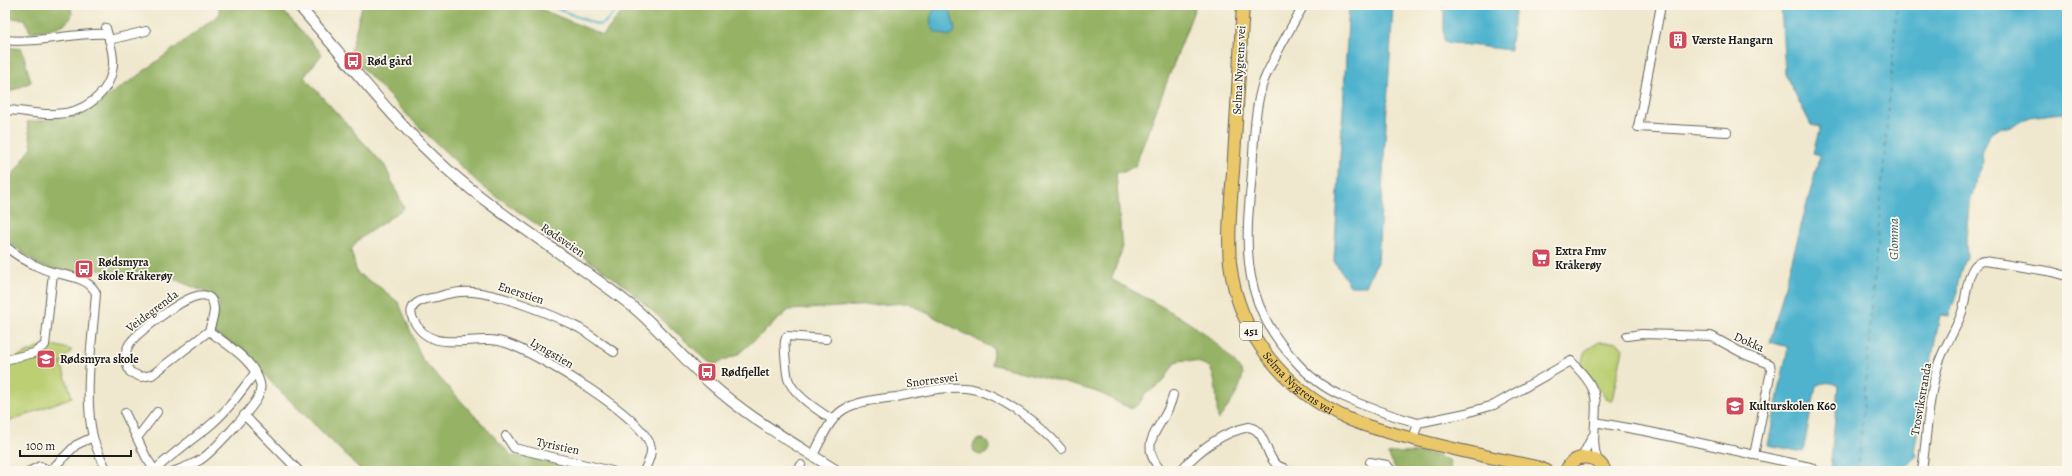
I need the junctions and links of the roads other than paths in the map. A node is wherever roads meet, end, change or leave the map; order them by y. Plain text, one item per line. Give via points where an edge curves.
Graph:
1 (298, 5) edge
2 (1243, 5) edge
3 (1304, 5) edge
4 (1661, 5) edge
5 (146, 31) dead end
6 (107, 34) junction
7 (5, 40) edge
8 (5, 110) edge
9 (1727, 132) dead end
10 (5, 246) edge
11 (53, 272) junction
12 (2067, 276) edge
13 (413, 306) joint
14 (209, 330) junction
15 (1627, 336) dead end
16 (826, 339) dead end
17 (614, 352) dead end
18 (5, 360) edge
19 (255, 373) junction
20 (1173, 395) dead end
21 (157, 412) dead end
22 (125, 413) dead end
23 (244, 415) junction
24 (834, 420) junction
25 (1594, 422) junction
26 (1418, 423) junction
27 (1593, 435) junction
28 (506, 436) dead end
29 (93, 437) junction
30 (136, 438) junction
31 (1413, 439) junction
32 (1061, 449) dead end
33 (813, 455) junction
34 (1754, 455) junction
35 (1582, 457) junction
36 (1370, 462) dead end
37 (1601, 466) edge
38 (1284, 468) dead end
39 (1567, 468) edge
40 (1542, 469) edge
41 (30, 471) edge
42 (50, 471) edge
43 (107, 471) edge
44 (155, 471) edge
45 (175, 471) edge
46 (299, 471) edge
47 (612, 471) edge
48 (644, 471) edge
49 (837, 471) edge
50 (1161, 471) edge
51 (1180, 471) edge
52 (1392, 471) edge
53 (1816, 471) edge
54 (1922, 471) edge

1 - 33 street, Rødsveien via 392,113 446,169 482,200 586,271 644,316 710,383 742,410
2 - 31 main road, Selma Nygrens vei / 451 via 1229,242 1233,279 1244,315 1262,350 1297,388 1322,406 1352,420
3 - 26 street via 1264,81 1258,105 1247,238 1252,284 1258,305 1275,338 1308,375 1343,397
4 - 9 street via 1638,127
5 - 6 street
6 - 7 street via 93,33 24,41
6 - 8 street via 113,64 111,75 107,86 93,101 61,114
10 - 11 street via 40,268
11 - 18 street via 45,344 34,353
11 - 29 street via 86,282 96,293 89,396
12 - 54 street, Trosvikstranda via 1985,261 1975,265 1970,274 1962,312 1944,349 1935,379
13 - 17 street, Enerstien via 419,301 449,293 472,292 488,295 558,319 580,329
13 - 48 street, Lyngstien via 413,319 427,336 444,342 489,340 518,347 556,367 624,414 642,432 651,449
14 - 14 street, Veidegrenda via 152,375 146,377 130,372 124,360 130,344 138,335 181,302 196,296 208,298 212,303 214,309
14 - 19 street via 245,359
15 - 34 street, Dokka via 1711,336 1746,355 1770,364 1771,371
16 - 24 street via 787,336 784,342 786,366 788,379 794,388 814,408
19 - 23 street via 260,383 259,393
19 - 44 street via 209,426 174,452
20 - 50 street via 1169,410 1149,445 1152,459
21 - 30 street
22 - 30 street
23 - 45 street via 209,453
23 - 46 street
24 - 32 street, Snorresvei via 843,410 860,404 964,387 977,389 1026,417
24 - 33 street, Snorresvei
25 - 26 street via 1595,396 1592,386 1571,361 1490,407
25 - 27 street
25 - 34 street
26 - 31 street
27 - 35 street
27 - 37 street via 1595,454
28 - 47 street, Tyristien via 514,448
29 - 42 street via 76,445
29 - 43 street
30 - 44 street
31 - 40 main road, Selma Nygrens vei / 451
33 - 49 street, Rødsveien
34 - 53 street via 1810,467
35 - 37 main road via 1590,457
35 - 39 main road via 1574,460
36 - 52 street via 1388,465
38 - 51 street via 1274,464 1257,432 1249,427 1210,444 1197,453
39 - 40 main road, Selma Nygrens vei / 451
41 - 42 street via 40,466

